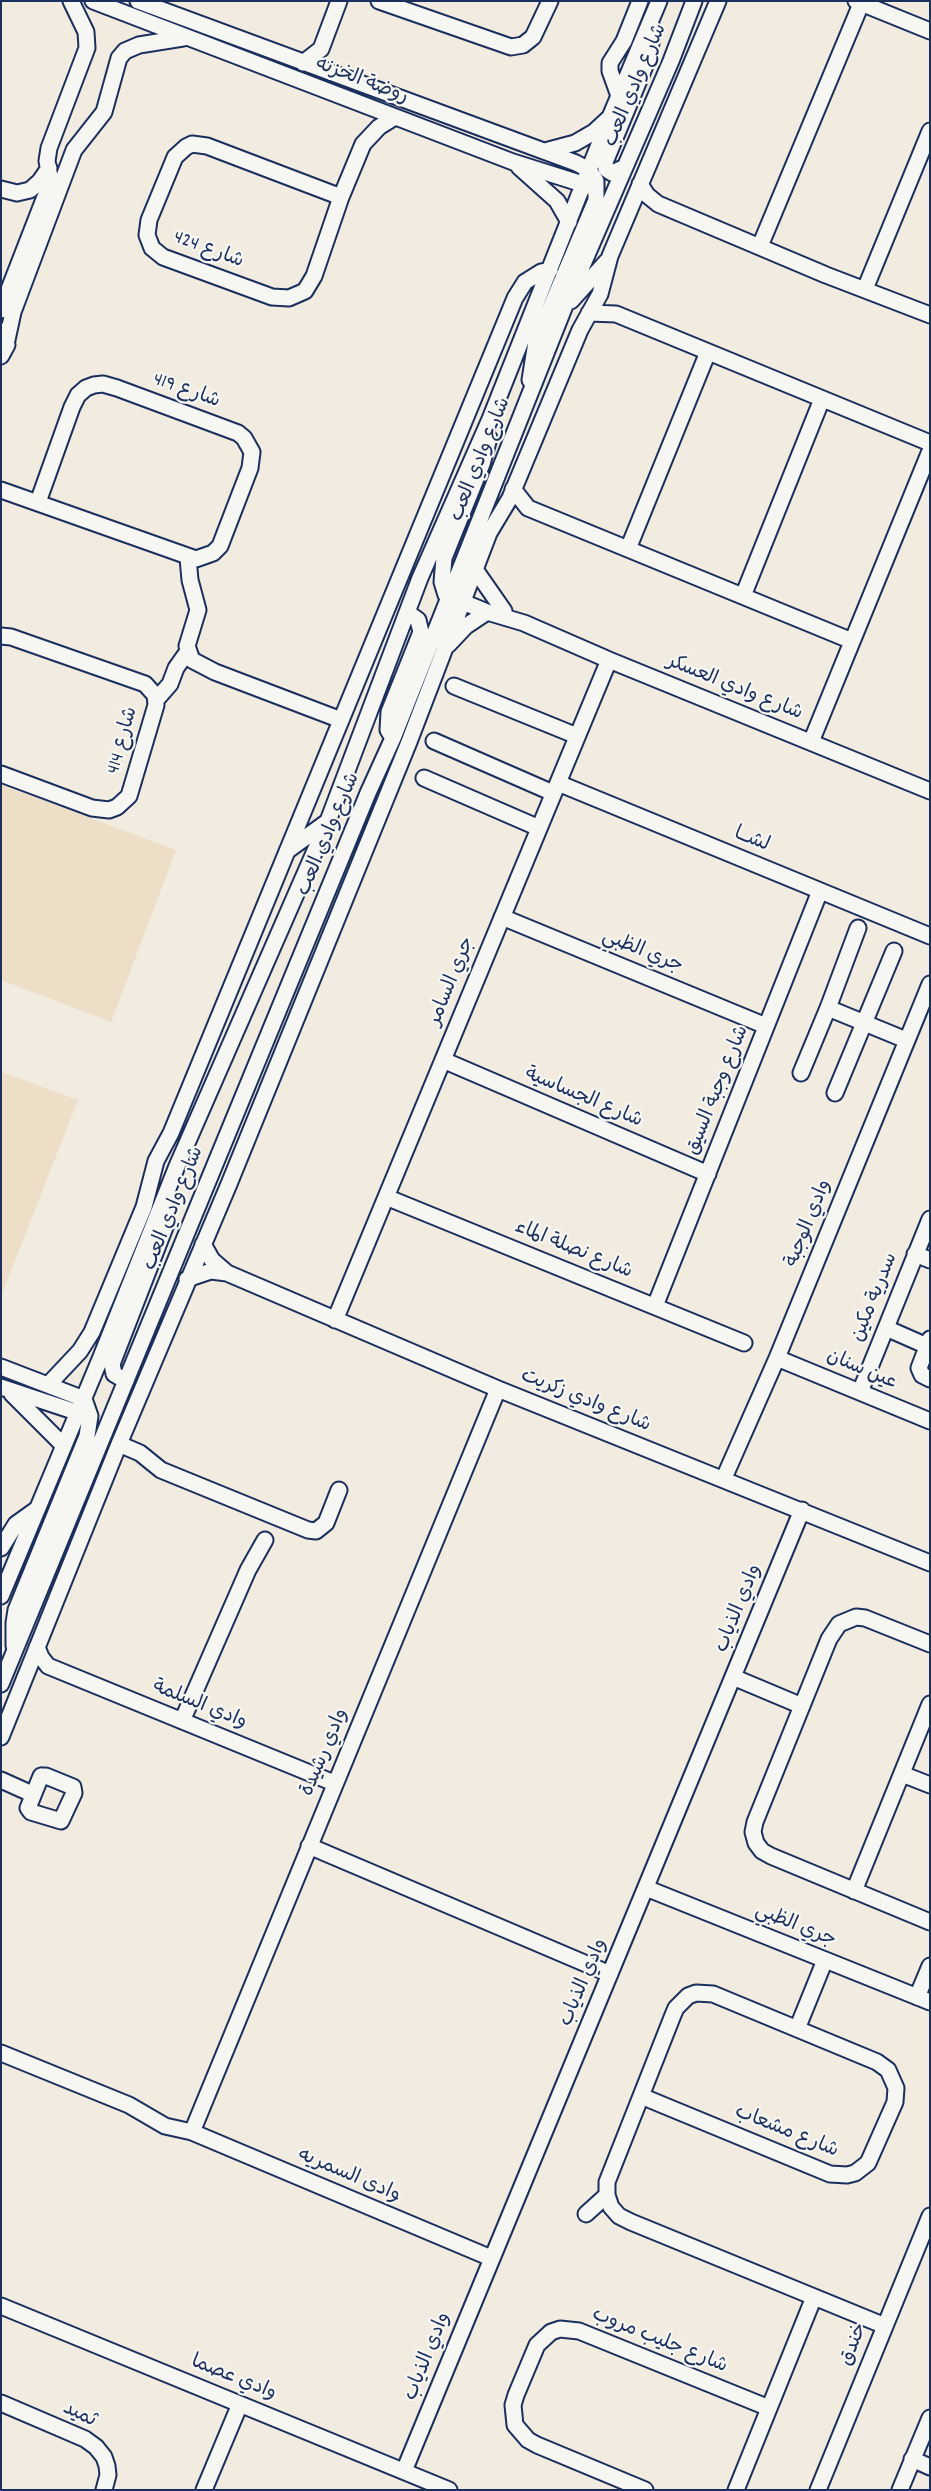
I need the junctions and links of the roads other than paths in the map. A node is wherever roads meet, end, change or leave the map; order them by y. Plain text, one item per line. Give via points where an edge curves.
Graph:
1 (71, 1) edge
2 (92, 1) edge
3 (138, 1) edge
4 (339, 1) edge
5 (379, 1) edge
6 (550, 1) edge
7 (640, 1) edge
8 (694, 1) edge
9 (718, 1) edge
10 (858, 2) edge
11 (658, 5) edge
12 (407, 6) edge
13 (930, 31) edge
14 (706, 32) junction
15 (189, 38) junction
16 (320, 48) junction
17 (671, 61) junction
18 (303, 63) junction
19 (326, 72) junction
20 (619, 96) junction
21 (370, 108) junction
22 (440, 114) junction
23 (395, 117) junction
24 (610, 117) junction
25 (435, 130) junction
26 (374, 131) junction
27 (930, 131) edge
28 (543, 151) junction
29 (513, 162) junction
30 (48, 168) junction
31 (624, 168) junction
32 (590, 181) junction
33 (618, 183) junction
34 (640, 184) junction
35 (1, 189) edge
36 (341, 198) junction
37 (658, 204) junction
38 (630, 209) junction
39 (569, 222) junction
40 (760, 246) junction
41 (610, 256) junction
42 (550, 270) junction
43 (865, 289) junction
44 (600, 294) junction
45 (564, 308) junction
46 (1, 310) edge
47 (590, 313) junction
48 (616, 314) junction
49 (930, 315) edge
50 (4, 335) edge
51 (708, 352) junction
52 (1, 356) edge
53 (530, 393) junction
54 (822, 399) junction
55 (490, 419) junction
56 (510, 442) junction
57 (930, 443) edge
58 (930, 451) edge
59 (516, 482) junction
60 (1, 490) edge
61 (38, 502) junction
62 (528, 508) junction
63 (504, 509) junction
64 (628, 549) junction
65 (188, 558) junction
66 (474, 568) junction
67 (454, 594) junction
68 (743, 596) junction
69 (410, 607) junction
70 (504, 611) junction
71 (487, 612) junction
72 (524, 623) junction
73 (1, 636) edge
74 (852, 641) junction
75 (188, 651) junction
76 (443, 651) junction
77 (608, 660) junction
78 (454, 686) dead end
79 (156, 700) junction
80 (341, 720) junction
81 (577, 736) junction
82 (393, 738) junction
83 (434, 741) dead end
84 (409, 742) junction
85 (811, 742) junction
86 (1, 774) edge
87 (424, 778) dead end
88 (928, 787) edge
89 (555, 788) junction
90 (368, 793) junction
91 (328, 821) junction
92 (539, 828) junction
93 (287, 852) junction
94 (820, 890) junction
95 (502, 917) junction
96 (858, 928) dead end
97 (930, 936) edge
98 (894, 951) dead end
99 (930, 984) edge
100 (828, 1008) junction
101 (864, 1023) junction
102 (766, 1026) junction
103 (906, 1040) junction
104 (443, 1060) junction
105 (800, 1073) dead end
106 (835, 1094) dead end
107 (177, 1166) junction
108 (708, 1174) junction
109 (208, 1183) junction
110 (147, 1192) junction
111 (167, 1192) junction
112 (386, 1197) junction
113 (930, 1219) edge
114 (210, 1227) junction
115 (202, 1244) junction
116 (915, 1254) junction
117 (930, 1260) edge
118 (228, 1273) junction
119 (187, 1279) junction
120 (182, 1293) junction
121 (655, 1306) junction
122 (335, 1320) junction
123 (96, 1322) junction
124 (150, 1322) junction
125 (886, 1328) junction
126 (928, 1342) edge
127 (744, 1343) dead end
128 (101, 1356) junction
129 (777, 1358) junction
130 (1, 1367) edge
131 (930, 1379) edge
132 (126, 1381) junction
133 (48, 1385) junction
134 (3, 1387) edge
135 (498, 1389) junction
136 (860, 1392) junction
137 (84, 1409) junction
138 (114, 1410) junction
139 (930, 1421) edge
140 (119, 1444) junction
141 (64, 1446) junction
142 (724, 1478) junction
143 (339, 1490) dead end
144 (76, 1508) junction
145 (37, 1510) junction
146 (802, 1510) junction
147 (81, 1537) junction
148 (265, 1540) dead end
149 (1, 1548) edge
150 (930, 1563) edge
151 (1, 1596) edge
152 (930, 1644) edge
153 (37, 1647) junction
154 (15, 1650) junction
155 (48, 1666) junction
156 (26, 1674) junction
157 (733, 1677) junction
158 (1, 1684) edge
159 (930, 1704) edge
160 (802, 1706) junction
161 (182, 1721) junction
162 (1, 1737) edge
163 (902, 1774) junction
164 (1, 1780) edge
165 (334, 1783) junction
166 (930, 1785) edge
167 (32, 1794) dead end
168 (309, 1846) junction
169 (646, 1888) junction
170 (854, 1891) junction
171 (930, 1922) edge
172 (825, 1960) junction
173 (930, 1966) edge
174 (610, 1974) junction
175 (924, 2000) edge
176 (797, 2029) junction
177 (1, 2046) edge
178 (1, 2053) edge
179 (641, 2096) junction
180 (192, 2132) junction
181 (607, 2195) junction
182 (586, 2214) dead end
183 (930, 2216) edge
184 (924, 2247) edge
185 (491, 2258) junction
186 (814, 2297) junction
187 (1, 2306) edge
188 (885, 2326) junction
189 (1, 2403) edge
190 (240, 2404) junction
191 (769, 2408) junction
192 (930, 2418) edge
193 (912, 2459) junction
194 (930, 2467) edge
195 (404, 2471) junction
196 (623, 2486) edge
197 (104, 2490) edge
198 (204, 2490) edge
199 (449, 2490) edge
200 (646, 2490) edge
201 (736, 2490) edge
202 (818, 2490) edge
203 (900, 2490) edge

1 - 30 street via 86,32 87,48 49,148
2 - 15 street, روضة الخزنه
3 - 18 street, روضة الخزنه
4 - 16 street
5 - 12 street
6 - 12 street via 533,37 523,45 511,47
7 - 20 street, شارع وادي العب via 624,41 610,63
8 - 17 street, شارع وادي العب
9 - 14 street
10 - 13 street
10 - 40 street
11 - 20 street, شارع وادي العب
11 - 31 street via 648,56 605,162 608,172
14 - 17 street
14 - 34 street
15 - 21 street, روضة الخزنه
15 - 50 street via 139,45 118,58 104,112 74,150
16 - 18 street
16 - 19 street
17 - 31 street, شارع وادي العب
18 - 19 street, روضة الخزنه
19 - 22 street, روضة الخزنه
20 - 24 street, شارع وادي العب
21 - 23 street, روضة الخزنه
21 - 26 street via 375,116
22 - 25 street
22 - 28 street, روضة الخزنه
23 - 25 street, روضة الخزنه
23 - 26 street, شارع 424
24 - 28 street via 575,143
24 - 32 street, شارع وادي العب
25 - 29 street, روضة الخزنه
26 - 36 street, شارع 424 via 361,148
27 - 43 street
28 - 32 street, روضة الخزنه via 576,163
29 - 32 street, روضة الخزنه
29 - 39 street via 557,201
30 - 35 street via 30,190 17,193
30 - 46 street via 48,189
31 - 33 street, شارع وادي العب
32 - 33 street
32 - 39 street, شارع وادي العب
32 - 53 street via 594,205 536,342 531,362
33 - 45 street, شارع وادي العب
34 - 37 street
34 - 38 street
36 - 36 street, شارع 424 via 311,284 305,291 289,298 272,297 163,257 152,248 147,235 149,220 175,156 192,144 207,146
37 - 38 street via 640,204
37 - 40 street
38 - 41 street
39 - 42 street, شارع وادي العب
40 - 43 street
41 - 44 street
41 - 45 street
42 - 55 street, شارع وادي العب
42 - 80 street, شارع وادي العب via 525,282 515,298
43 - 49 street
44 - 47 street
44 - 48 street
45 - 53 street, شارع وادي العب
47 - 48 street
47 - 59 street
48 - 51 street
50 - 52 street via 6,350
51 - 54 street
51 - 64 street
53 - 56 street, شارع وادي العب
54 - 57 street
54 - 68 street
55 - 67 street via 486,454 444,558
55 - 69 street, شارع وادي العب
56 - 59 street
56 - 67 street, شارع وادي العب
58 - 74 street
59 - 62 street
59 - 63 street
60 - 61 street
61 - 65 street
61 - 65 street, شارع 419 via 72,407 78,395 94,384 117,388 230,430 249,444 250,468 220,546 205,558
62 - 63 street
62 - 64 street
63 - 66 street via 490,529
64 - 68 street
65 - 75 street via 198,610
66 - 67 street
66 - 70 street
67 - 69 street via 429,590
67 - 70 street, شارع وادي العسكر
67 - 71 street, شارع وادي العسكر
67 - 76 street
67 - 82 street, شارع وادي العب
68 - 74 street
69 - 82 street via 421,632 389,712 388,730
69 - 91 street, شارع وادي العب
70 - 72 street, شارع وادي العسكر
71 - 72 street, شارع وادي العسكر
71 - 76 street via 466,626
72 - 77 street, شارع وادي العسكر
73 - 79 street, شارع 414 via 145,684
74 - 85 street
75 - 79 street via 170,684
75 - 80 street via 196,663 215,672
76 - 84 street
77 - 81 street, جري السامر
77 - 85 street, شارع وادي العسكر
78 - 81 street
79 - 86 street, شارع 414 via 129,796 117,807 109,810 92,808
80 - 93 street, شارع وادي العب
81 - 89 street, جري السامر
82 - 90 street, شارع وادي العب
83 - 89 street, لشــا
84 - 90 street
84 - 114 street
85 - 88 street, شارع وادي العسكر
87 - 92 street
89 - 92 street, جري السامر
89 - 94 street, لشــا
90 - 109 street, شارع وادي العب
91 - 93 street
91 - 107 street, شارع وادي العب
92 - 95 street, جري السامر
93 - 110 street, شارع وادي العب via 171,1133 156,1161
94 - 97 street, لشــا
94 - 102 street, شارع وجبة السيق
95 - 102 street, جري الظبي
95 - 104 street, جري السامر
96 - 100 street
98 - 101 street
99 - 103 street, وادي الوجبة
100 - 101 street
100 - 105 street
101 - 103 street
101 - 106 street
102 - 108 street, شارع وجبة السيق
103 - 129 street, وادي الوجبة
104 - 108 street, شارع الجساسية
104 - 112 street, جري السامر
107 - 110 street
107 - 111 street, شارع وادي العب
108 - 121 street, شارع وجبة السيق
109 - 114 street
109 - 124 street, شارع وادي العب
110 - 123 street, شارع وادي العب via 144,1207
111 - 128 street, شارع وادي العب
111 - 132 street via 167,1222 112,1364 114,1374
112 - 121 street, شارع نصلة الماء
112 - 122 street, جري السامر
113 - 116 street, سدرية مكين
114 - 115 street
115 - 118 street, شارع وادي زكريت via 212,1260
115 - 119 street
116 - 117 street
116 - 125 street, سدرية مكين
118 - 119 street, شارع وادي زكريت via 211,1271
118 - 122 street, شارع وادي زكريت
119 - 120 street
120 - 124 street
120 - 140 street
121 - 127 street, شارع نصلة الماء
122 - 135 street, شارع وادي زكريت
123 - 128 street
123 - 133 street, شارع وادي العب via 80,1351
124 - 132 street, شارع وادي العب
125 - 126 street
125 - 136 street, سدرية مكين
126 - 131 street via 919,1368 922,1375
128 - 137 street, شارع وادي العب
129 - 136 street, عين سنان
129 - 142 street, وادي الوجبة
130 - 133 street
132 - 138 street, شارع وادي العب
133 - 137 street
134 - 137 street
134 - 141 street
135 - 142 street, شارع وادي زكريت
135 - 165 street, وادي رشيدة
136 - 139 street, عين سنان
137 - 138 street via 102,1416
137 - 141 street, شارع وادي العب
137 - 154 street via 87,1436 16,1610
138 - 144 street, شارع وادي العب
140 - 143 street via 140,1453 161,1470 308,1530 316,1530 326,1523
140 - 147 street
141 - 145 street, شارع وادي العب
142 - 146 street, شارع وادي زكريت
144 - 147 street
144 - 154 street, شارع وادي العب
145 - 149 street via 16,1524
145 - 151 street, شارع وادي العب
146 - 150 street, شارع وادي زكريت
146 - 157 street, وادي الذياب
147 - 153 street
148 - 161 street via 248,1570
152 - 160 street via 865,1618 847,1619 832,1631
153 - 155 street
153 - 156 street
154 - 158 street, شارع وادي العب
155 - 156 street
155 - 161 street, وادي السلمة
156 - 162 street
157 - 160 street
157 - 169 street, وادي الذياب
159 - 163 street
160 - 170 street via 755,1822 756,1843 771,1856
161 - 165 street, وادي السلمة
163 - 166 street
163 - 170 street
164 - 167 street
165 - 168 street, وادي رشيدة
168 - 174 street
168 - 180 street, وادي رشيدة
169 - 172 street, جري الظبي
169 - 174 street, وادي الذياب
170 - 171 street
172 - 175 street, جري الظبي
172 - 176 street
173 - 175 street
174 - 185 street, وادي الذياب
176 - 179 street, شارع مشعاب via 713,1994 688,1996 676,2008
176 - 179 street, شارع مشعاب via 877,2062 895,2081 895,2102 872,2155 855,2173 830,2174
177 - 180 street, وادى السمريه via 123,2096
178 - 180 street, وادى السمريه via 128,2105 165,2126
179 - 181 street, شارع مشعاب via 607,2182
180 - 185 street, وادى السمريه
181 - 182 street
181 - 186 street via 615,2212 631,2222
183 - 184 street, خندق
184 - 188 street, خندق
185 - 195 street, وادي الذياب
186 - 188 street
186 - 191 street
187 - 190 street, وادي عصما
188 - 202 street, خندق
189 - 197 street, ثميد via 85,2439 96,2447 107,2466
190 - 195 street, وادي عصما
190 - 198 street
191 - 196 street, شارع جليب مروب via 579,2331 560,2329 551,2332 537,2345 516,2395 513,2404 515,2424 536,2445
191 - 201 street
192 - 193 street
193 - 194 street
193 - 203 street
195 - 199 street, وادي عصما
196 - 200 street, شارع جليب مروب

